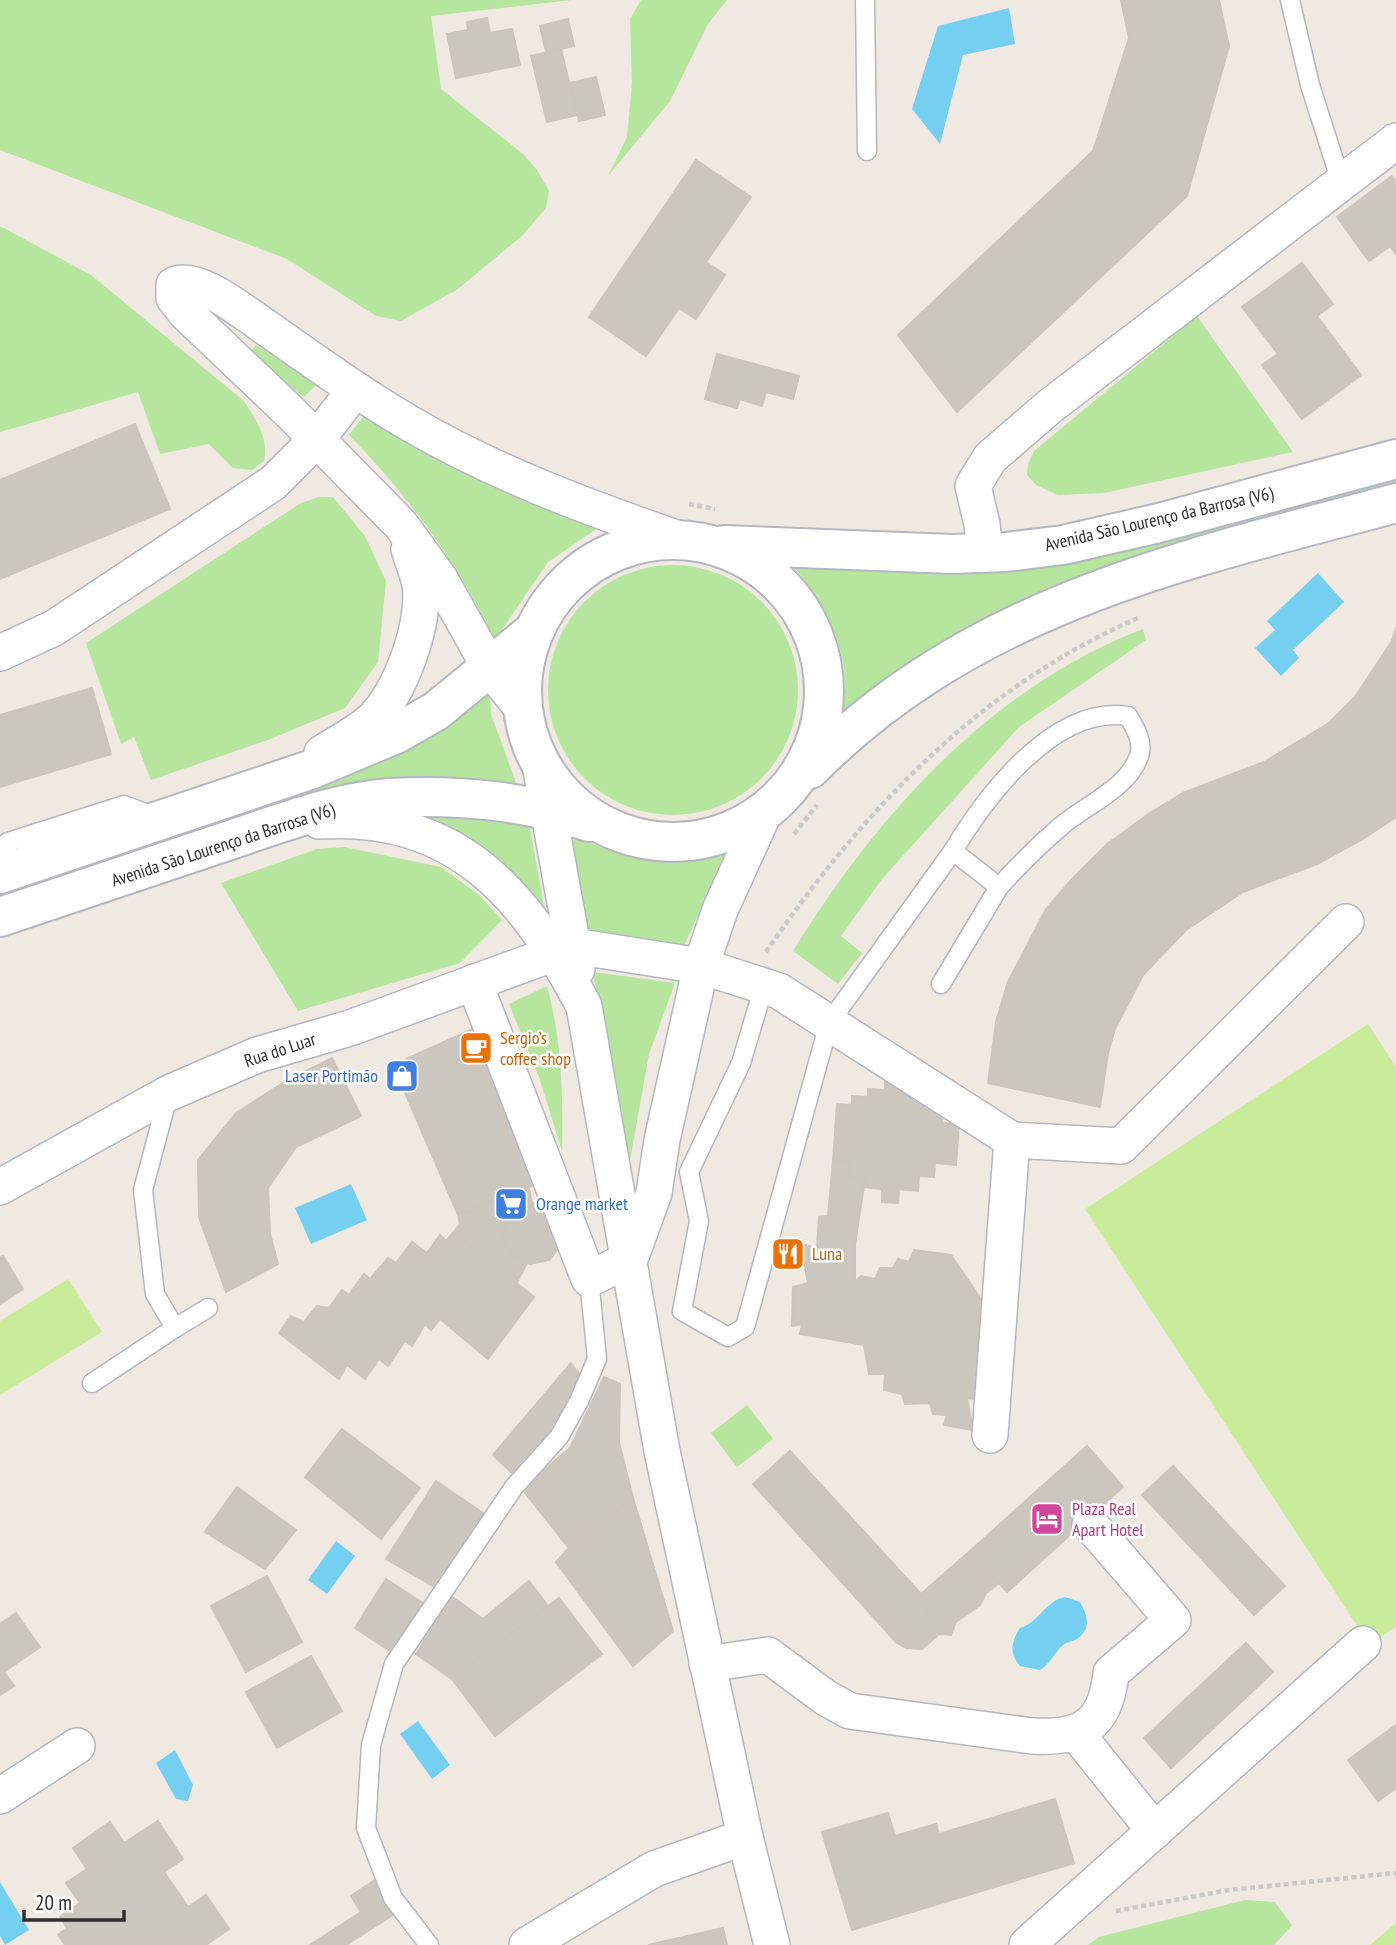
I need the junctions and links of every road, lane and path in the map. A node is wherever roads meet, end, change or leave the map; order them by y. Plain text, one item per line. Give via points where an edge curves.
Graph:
1 (865, 0) edge
2 (1290, 0) edge
3 (1396, 141) edge
4 (867, 151) dead end
5 (1341, 182) junction
6 (355, 390) junction
7 (317, 439) junction
8 (1396, 459) edge
9 (680, 501) dead end
10 (1396, 503) edge
11 (401, 525) junction
12 (702, 532) junction
13 (985, 553) junction
14 (1146, 615) dead end
15 (534, 631) junction
16 (0, 653) edge
17 (490, 667) junction
18 (523, 709) junction
19 (538, 760) junction
20 (287, 778) junction
21 (821, 800) dead end
22 (774, 804) junction
23 (546, 808) junction
24 (163, 819) junction
25 (281, 823) junction
26 (614, 831) junction
27 (791, 839) dead end
28 (0, 850) edge
29 (954, 851) junction
30 (0, 874) edge
31 (999, 887) junction
32 (0, 917) edge
33 (1346, 922) dead end
34 (564, 949) junction
35 (701, 966) junction
36 (763, 973) junction
37 (474, 982) junction
38 (942, 984) dead end
39 (828, 1023) junction
40 (169, 1093) junction
41 (1013, 1140) junction
42 (689, 1172) junction
43 (0, 1186) edge
44 (654, 1193) junction
45 (630, 1259) junction
46 (589, 1279) junction
47 (208, 1308) dead end
48 (176, 1328) junction
49 (92, 1383) dead end
50 (990, 1435) dead end
51 (1090, 1524) dead end
52 (1363, 1644) dead end
53 (707, 1664) junction
54 (1076, 1733) junction
55 (77, 1746) dead end
56 (0, 1796) edge
57 (1155, 1830) junction
58 (745, 1837) junction
59 (1396, 1873) edge
60 (1106, 1913) dead end
61 (429, 1945) edge
62 (527, 1945) edge
63 (772, 1945) edge
64 (1027, 1945) edge

1 - 4 lane
2 - 5 lane via 1310,85
3 - 5 street
5 - 13 street via 1049,407 990,458 973,486
6 - 7 street
6 - 7 street via 221,296 184,281 174,285 174,298 186,313
6 - 12 street via 460,450 616,517
7 - 11 street
7 - 16 street via 273,483 54,628
8 - 13 main road, Avenida São Lourenço da Barrosa (V6) via 1063,545
9 - 12 path
10 - 22 main road, Avenida São Lourenço da Barrosa (V6) via 1108,585 1014,624 912,682 846,732
11 - 17 street via 440,579
11 - 20 street via 420,586 411,649 391,699 372,721
12 - 13 main road, Avenida São Lourenço da Barrosa (V6)
12 - 15 main road, Avenida São Lourenço da Barrosa (V6) via 629,546 605,556 563,587
12 - 22 main road, Avenida São Lourenço da Barrosa (V6) via 777,581 801,612 818,648 824,674 820,726 806,763
14 - 36 path via 1087,640 1043,668 940,747 894,789 848,842
15 - 17 main road, Avenida São Lourenço da Barrosa (V6)
15 - 18 main road, Avenida São Lourenço da Barrosa (V6) via 526,656
17 - 18 street
17 - 20 main road, Avenida São Lourenço da Barrosa (V6) via 436,711 396,734
18 - 19 main road, Avenida São Lourenço da Barrosa (V6)
19 - 23 street
19 - 26 main road, Avenida São Lourenço da Barrosa (V6) via 570,802
20 - 24 main road, Avenida São Lourenço da Barrosa (V6)
21 - 27 path
22 - 26 main road, Avenida São Lourenço da Barrosa (V6) via 742,827 692,842 665,843
22 - 35 street via 720,910
23 - 25 main road, Avenida São Lourenço da Barrosa (V6) via 389,798
23 - 26 main road, Avenida São Lourenço da Barrosa (V6)
23 - 34 street
24 - 28 lane via 124,805 8,842
24 - 30 main road, Avenida São Lourenço da Barrosa (V6)
25 - 32 main road, Avenida São Lourenço da Barrosa (V6)
25 - 34 street via 353,819 402,826 425,836 479,866
29 - 31 lane
29 - 31 lane via 978,810 1006,776 1066,728 1109,713 1128,716 1138,732 1140,754 1128,776 1055,831
29 - 39 lane
31 - 38 lane
33 - 41 street via 1121,1146
34 - 35 street
34 - 37 street, Rua do Luar
34 - 45 street via 584,1006
35 - 36 street
35 - 44 street
36 - 39 street via 779,991
36 - 42 lane via 741,1063
37 - 40 street, Rua do Luar via 350,1028 257,1055
37 - 46 street
39 - 41 street
39 - 42 lane via 745,1327 728,1337 682,1311 699,1221
40 - 43 street, Rua do Luar
40 - 48 lane via 144,1190 156,1294
41 - 50 street
42 - 44 lane
44 - 45 street
45 - 46 street
45 - 53 street via 644,1355
46 - 61 lane via 597,1359 579,1401 559,1437 514,1487 394,1664 371,1745 366,1828 393,1898
47 - 48 lane
48 - 49 lane
51 - 54 street via 1173,1620 1111,1673 1099,1716
52 - 57 street
53 - 54 street via 768,1655 850,1711 1032,1736 1058,1738
53 - 58 street
54 - 57 street
55 - 56 street
57 - 64 street
58 - 62 street via 654,1869
58 - 63 street
59 - 60 path via 1229,1890

